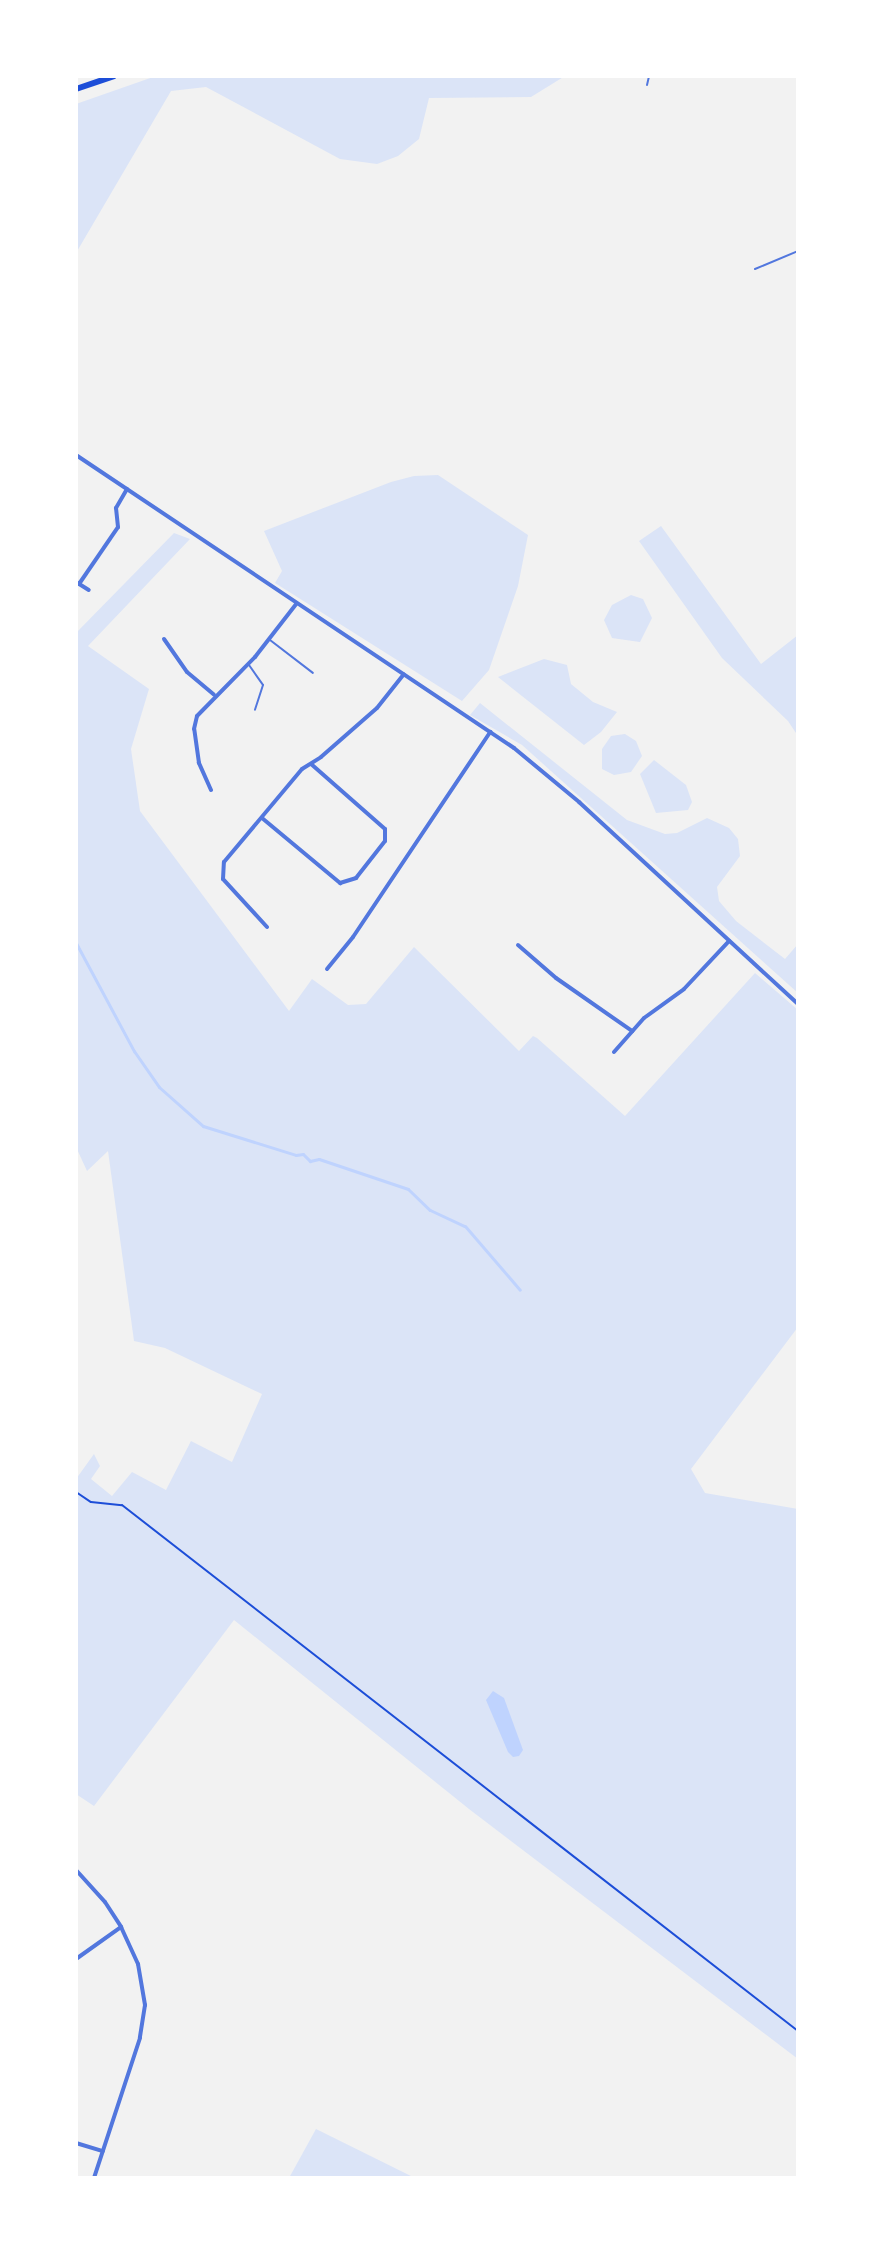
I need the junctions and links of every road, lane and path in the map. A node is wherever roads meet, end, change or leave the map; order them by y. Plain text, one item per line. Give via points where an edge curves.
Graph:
1 (114, 76) edge
2 (649, 76) edge
3 (647, 85) dead end
4 (76, 89) edge
5 (798, 251) edge
6 (755, 269) dead end
7 (76, 455) edge
8 (127, 489) junction
9 (78, 583) edge
10 (89, 590) dead end
11 (297, 603) junction
12 (164, 639) dead end
13 (269, 639) junction
14 (248, 664) junction
15 (313, 673) dead end
16 (404, 674) junction
17 (214, 695) junction
18 (255, 710) dead end
19 (490, 732) junction
20 (311, 764) junction
21 (211, 790) dead end
22 (262, 818) junction
23 (267, 927) dead end
24 (729, 941) junction
25 (518, 945) dead end
26 (327, 969) dead end
27 (798, 1004) edge
28 (632, 1031) junction
29 (614, 1052) dead end
30 (76, 1492) edge
31 (76, 1870) edge
32 (121, 1927) junction
33 (76, 1959) edge
34 (798, 2031) edge
35 (76, 2143) edge
36 (103, 2151) junction
37 (94, 2178) edge

1 - 4 highway
2 - 3 lane
5 - 6 lane
7 - 8 street
8 - 9 street via 116,508 118,527
8 - 11 street
9 - 10 street
11 - 13 street
11 - 16 street
12 - 17 street via 187,672
13 - 14 street
13 - 15 lane
14 - 17 street
14 - 18 lane via 263,685
16 - 19 street
16 - 20 street via 377,708
17 - 21 street via 200,709 194,729 199,763
19 - 24 street via 579,802
19 - 26 street
20 - 22 street
20 - 22 street via 385,829 385,841 356,878 340,883
22 - 23 street via 221,872
24 - 27 street
24 - 28 street via 684,989
25 - 28 street
28 - 29 street
30 - 34 path via 91,1502 122,1505
31 - 32 street
32 - 33 street
32 - 36 street via 141,1976 144,2022
35 - 36 street
36 - 37 street

